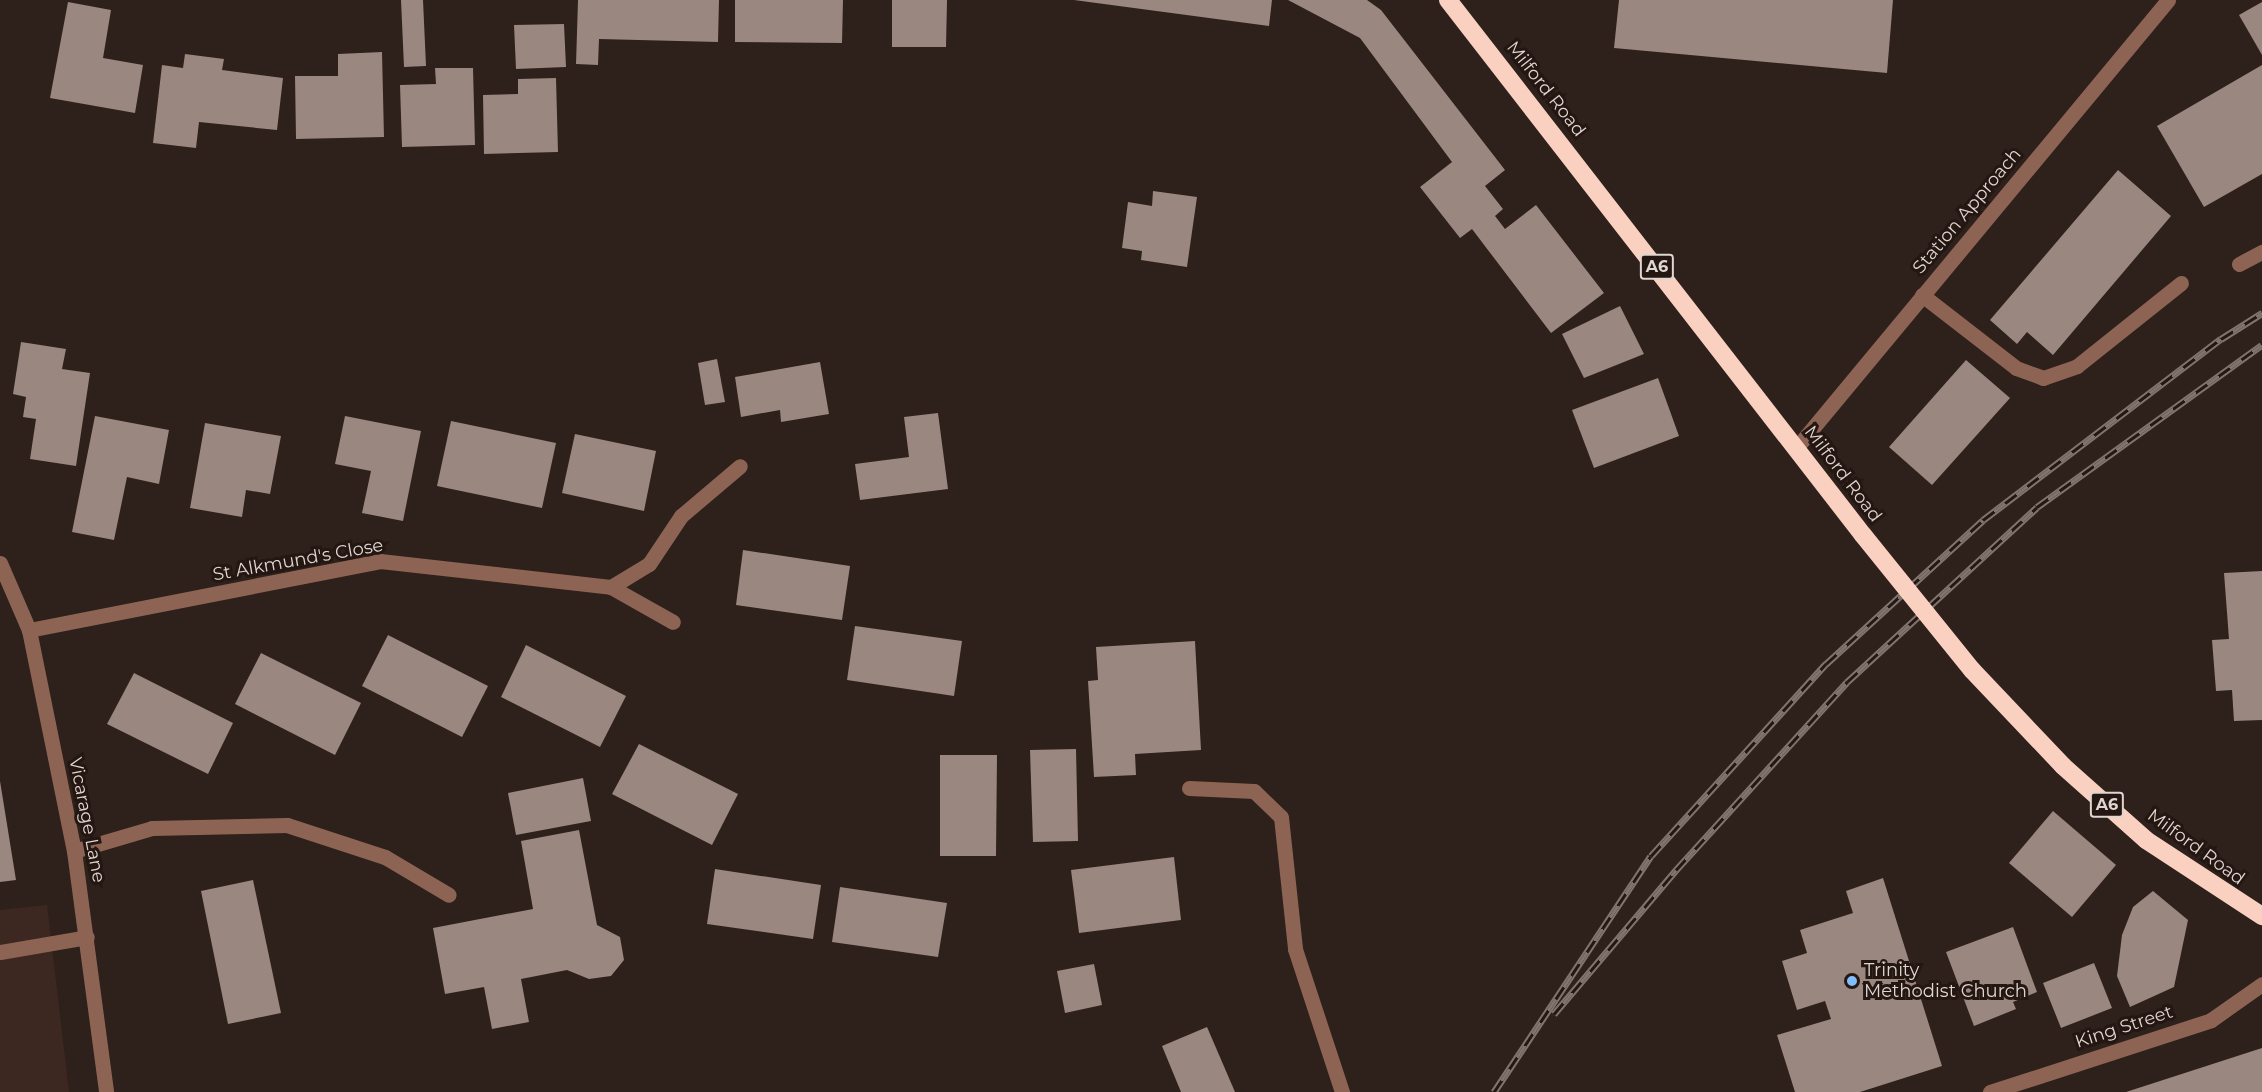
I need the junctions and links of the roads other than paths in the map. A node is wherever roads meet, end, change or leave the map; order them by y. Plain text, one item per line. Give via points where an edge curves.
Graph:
1 (1448, 0) edge
2 (2168, 0) edge
3 (2262, 252) edge
4 (2238, 264) dead end
5 (2181, 283) dead end
6 (1923, 295) junction
7 (1797, 447) junction
8 (740, 466) dead end
9 (0, 563) edge
10 (611, 587) junction
11 (672, 622) dead end
12 (29, 630) junction
13 (1189, 789) dead end
14 (74, 851) junction
15 (449, 895) dead end
16 (2262, 916) edge
17 (87, 938) junction
18 (0, 952) edge
19 (2262, 984) edge
20 (106, 1092) edge
21 (1342, 1092) edge
22 (1990, 1092) edge

1 - 7 highway, Milford Road / A6
2 - 6 street, Station Approach
3 - 4 street
5 - 6 street via 2077,366 2043,378 2016,368
6 - 7 street, Station Approach
7 - 16 highway, Milford Road / A6, bridge via 1972,670 2063,766 2146,840
8 - 10 street via 681,516 649,564
9 - 12 street, Vicarage Lane
10 - 11 street, St Alkmund's Close
10 - 12 street, St Alkmund's Close via 380,561
12 - 14 street, Vicarage Lane
13 - 21 street via 1254,791 1281,817 1295,949
14 - 15 street via 152,828 287,825 385,857
14 - 17 street, Vicarage Lane
17 - 18 street
17 - 20 street, Vicarage Lane
19 - 22 street, King Street via 2211,1020

